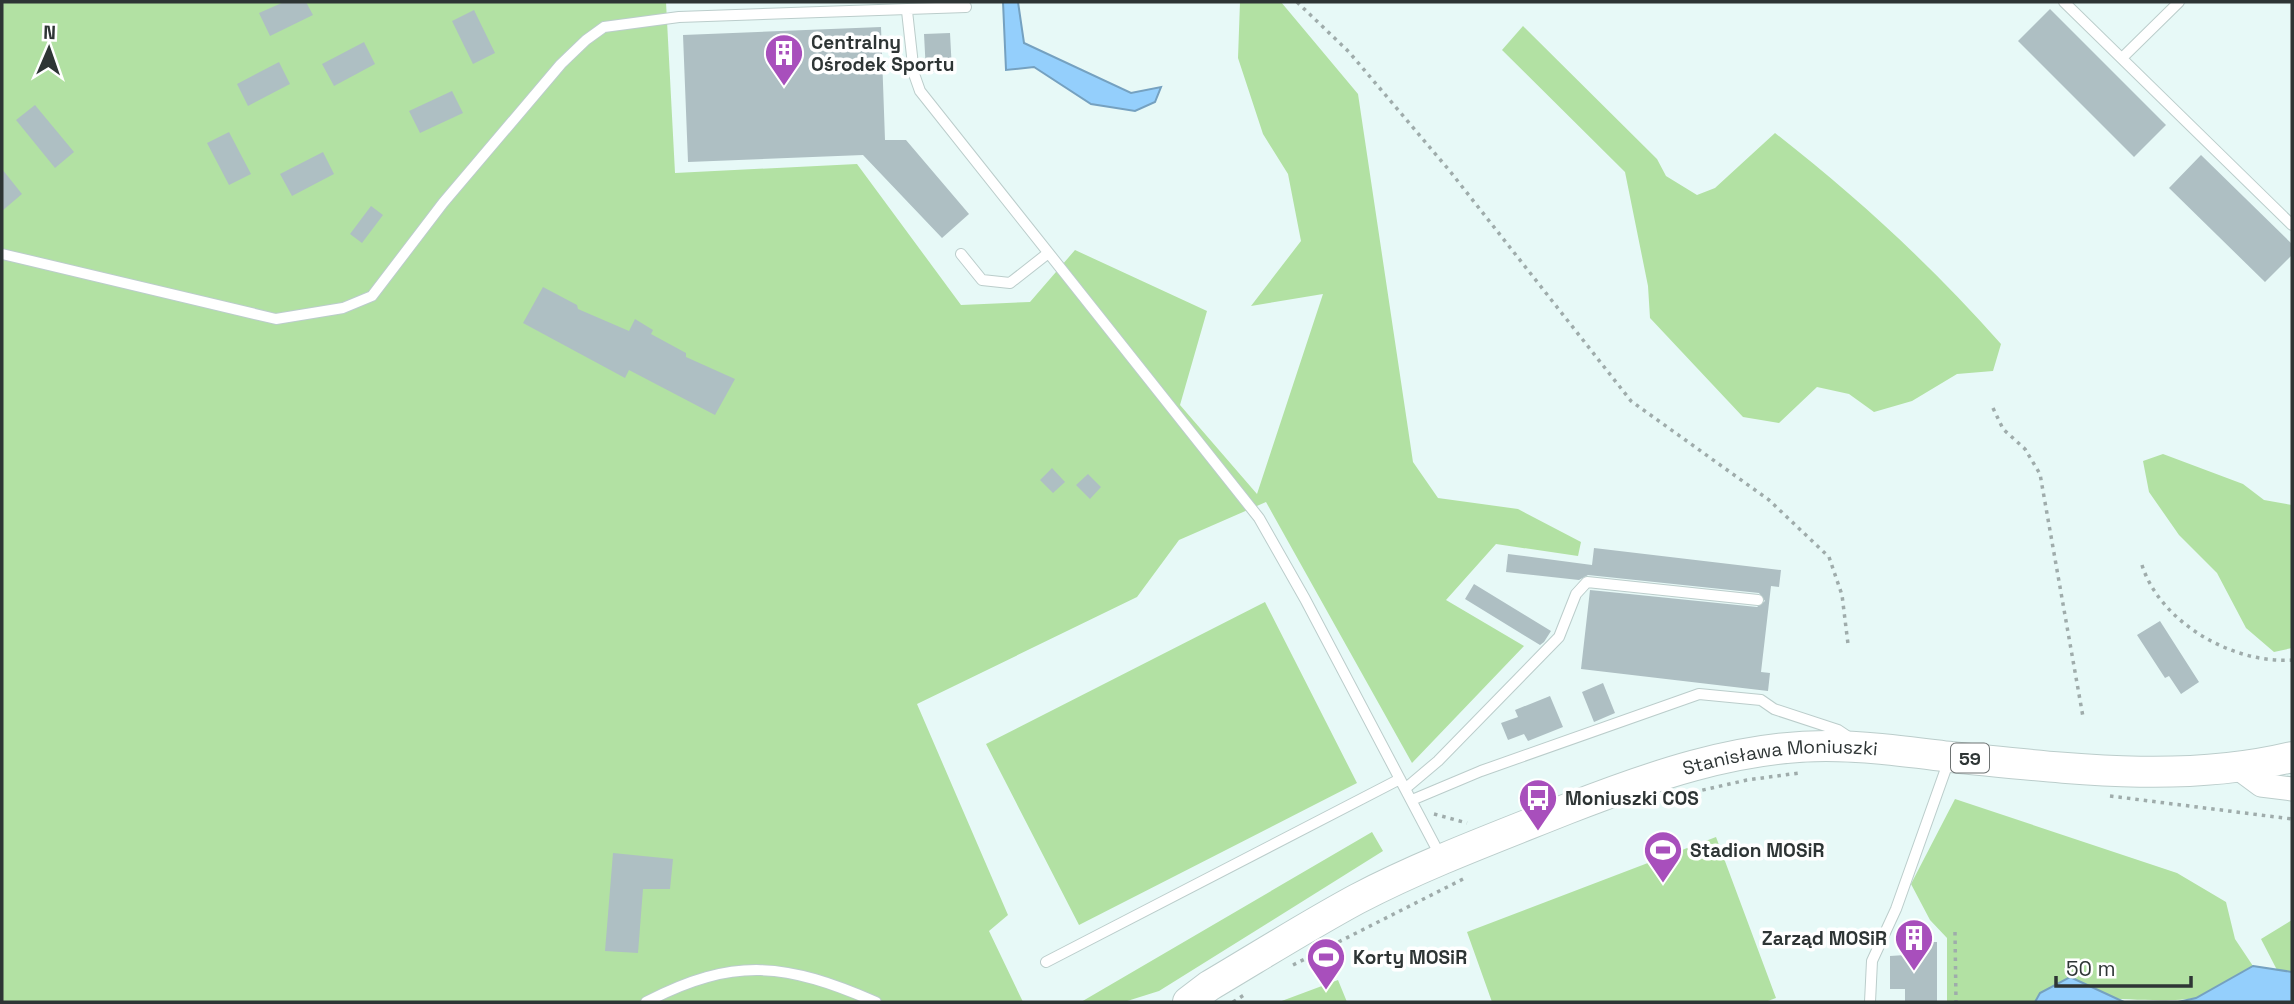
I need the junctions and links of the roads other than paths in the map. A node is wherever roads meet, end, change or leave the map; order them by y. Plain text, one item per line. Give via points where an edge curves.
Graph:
1 (2064, 2) edge
2 (2179, 2) edge
3 (966, 8) dead end
4 (907, 10) junction
5 (2123, 57) junction
6 (2292, 225) edge
7 (2, 254) edge
8 (961, 254) dead end
9 (1047, 254) junction
10 (1758, 600) dead end
11 (1862, 747) junction
12 (1951, 757) junction
13 (2292, 757) edge
14 (2238, 768) junction
15 (1403, 783) junction
16 (2292, 789) edge
17 (1412, 800) junction
18 (1442, 861) junction
19 (1046, 962) dead end
20 (646, 1002) edge
21 (876, 1002) edge
22 (1188, 1002) edge
23 (1870, 1002) edge

1 - 5 lane
2 - 5 lane
3 - 4 lane
4 - 7 lane via 679,17 604,27 561,64 443,203 372,296 343,308 276,319
4 - 9 lane via 920,91
5 - 6 lane
8 - 9 lane via 982,279 1010,283
9 - 15 lane via 1259,518
10 - 15 lane via 1587,583 1576,594 1559,638 1448,751
11 - 12 main road, Stanisława Moniuszki / 59
11 - 17 lane via 1838,730 1774,709 1761,700 1699,694
11 - 18 main road, Stanisława Moniuszki / 59 via 1766,751 1678,770 1598,797
12 - 14 main road, Stanisława Moniuszki / 59 via 2126,772
12 - 23 lane via 1896,909 1872,961
13 - 14 main road, 59
14 - 16 street via 2261,785
15 - 17 lane
15 - 19 lane
17 - 18 lane
18 - 22 main road, Stanisława Moniuszki / 59 via 1358,899
20 - 21 lane via 709,976 751,969 816,979

